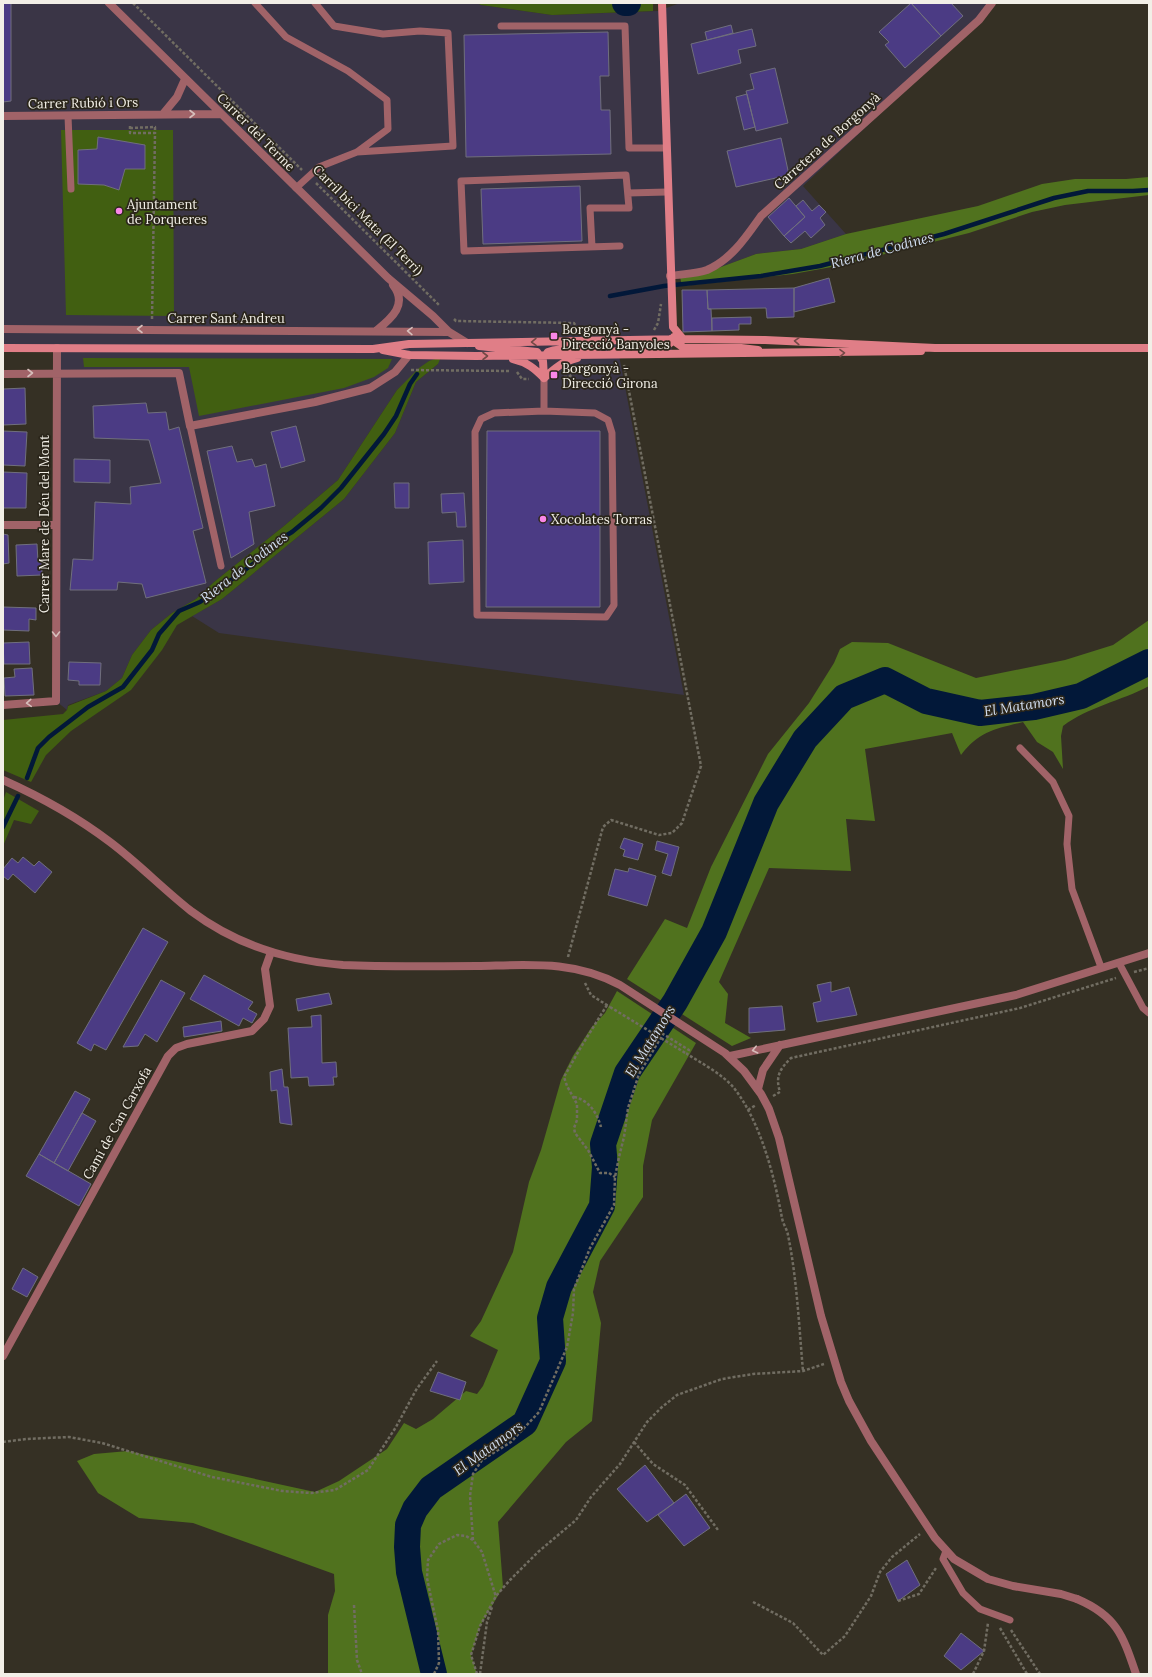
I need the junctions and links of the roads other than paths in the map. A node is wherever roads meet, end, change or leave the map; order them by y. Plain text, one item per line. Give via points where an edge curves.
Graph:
1 (109, 3) edge
2 (255, 3) edge
3 (315, 3) edge
4 (662, 3) edge
5 (992, 3) edge
6 (501, 26) dead end
7 (185, 79) junction
8 (163, 114) junction
9 (221, 114) junction
10 (3, 116) edge
11 (68, 116) junction
12 (666, 148) junction
13 (357, 152) junction
14 (296, 188) junction
15 (71, 189) dead end
16 (667, 192) junction
17 (628, 193) junction
18 (620, 246) dead end
19 (592, 247) junction
20 (670, 276) junction
21 (388, 278) junction
22 (3, 329) edge
23 (377, 330) junction
24 (449, 332) junction
25 (673, 336) junction
26 (616, 342) junction
27 (467, 343) junction
28 (3, 348) edge
29 (56, 348) junction
30 (935, 348) junction
31 (1149, 348) edge
32 (373, 349) junction
33 (789, 354) junction
34 (409, 355) junction
35 (585, 355) junction
36 (601, 355) junction
37 (502, 356) junction
38 (543, 357) junction
39 (56, 373) junction
40 (3, 374) edge
41 (544, 378) junction
42 (544, 411) junction
43 (190, 426) junction
44 (3, 525) edge
45 (56, 525) junction
46 (221, 566) dead end
47 (3, 705) edge
48 (1020, 748) dead end
49 (3, 780) edge
50 (271, 952) junction
51 (1149, 953) edge
52 (1119, 963) junction
53 (1101, 967) junction
54 (1149, 1013) edge
55 (780, 1045) junction
56 (730, 1056) junction
57 (758, 1089) junction
58 (3, 1356) edge
59 (946, 1551) junction
60 (1006, 1619) road end
61 (1136, 1674) edge

1 - 7 street, Carrer del Terme
2 - 13 lane via 286,37 348,71 387,100 388,129
3 - 13 lane via 334,26 383,34 420,31 448,33 453,146
4 - 12 main road
5 - 20 street, Carretera de Borgonyà via 979,20 761,216 730,255 706,270
6 - 12 lane via 625,26 629,148
7 - 8 street via 177,97
7 - 9 street, Carrer del Terme
8 -> 9 street, Carrer Rubió i Ors
8 - 11 street, Carrer Rubió i Ors
9 - 14 street, Carrer del Terme
10 - 11 street, Carrer Rubió i Ors
11 - 15 lane
12 - 16 main road
13 - 14 lane via 319,167
14 - 21 street, Carrer del Terme
16 - 17 lane
16 - 20 main road
17 - 19 lane via 629,208 590,208
17 - 19 lane via 626,175 461,181 464,251
18 - 19 lane
20 - 25 main road
21 - 23 street via 397,290 398,309 392,319
21 - 24 street
23 -> 22 street, Carrer Sant Andreu
24 -> 23 street, Carrer Sant Andreu
24 - 27 street
25 - 26 main road
30 -> 25 main road
25 - 33 main road via 684,348 741,348
25 - 36 main road via 665,347 622,350
26 -> 27 main road
26 - 38 main road via 593,348 555,349
27 - 32 main road via 408,344
27 - 38 main road via 489,348 533,351
28 - 29 main road
29 - 32 main road
29 - 39 street, Carrer Mare de Déu del Mont
30 - 31 main road
33 -> 30 main road via 920,352
32 - 34 main road
33 - 36 main road
34 -> 37 main road
34 - 43 street via 395,372 370,388 315,402
35 - 36 main road
35 - 38 main road
35 - 41 main road via 568,360
37 - 38 main road
37 - 41 main road via 523,361
38 - 41 main road
40 -> 39 street
39 - 43 street via 179,373
39 - 45 street, Carrer Mare de Déu del Mont
41 - 42 lane
42 - 42 lane via 595,413 608,420 612,433 614,604 606,617 477,615 475,432 481,418 494,413
43 - 46 lane
44 - 45 street
45 -> 47 street, Carrer Mare de Déu del Mont via 56,701
48 - 53 lane via 1053,782 1069,816 1067,844 1072,889
49 - 50 street via 56,806 110,842 202,919 232,936
50 - 56 street via 314,963 343,966 538,965 576,968 620,985
50 - 58 street, Camí de Can Carxofa via 265,969 270,1006 264,1019 252,1031 187,1044 176,1048 168,1056
51 - 52 street
52 - 53 street
52 - 54 lane via 1143,1008
53 - 55 street via 1009,996
55 -> 56 street
55 - 57 street via 763,1070
56 - 57 street
57 - 59 street via 779,1138 833,1361 849,1401 928,1528
59 - 60 lane via 943,1559 964,1593 980,1609
59 - 61 street via 962,1566 988,1579 1061,1594 1085,1603 1116,1625

